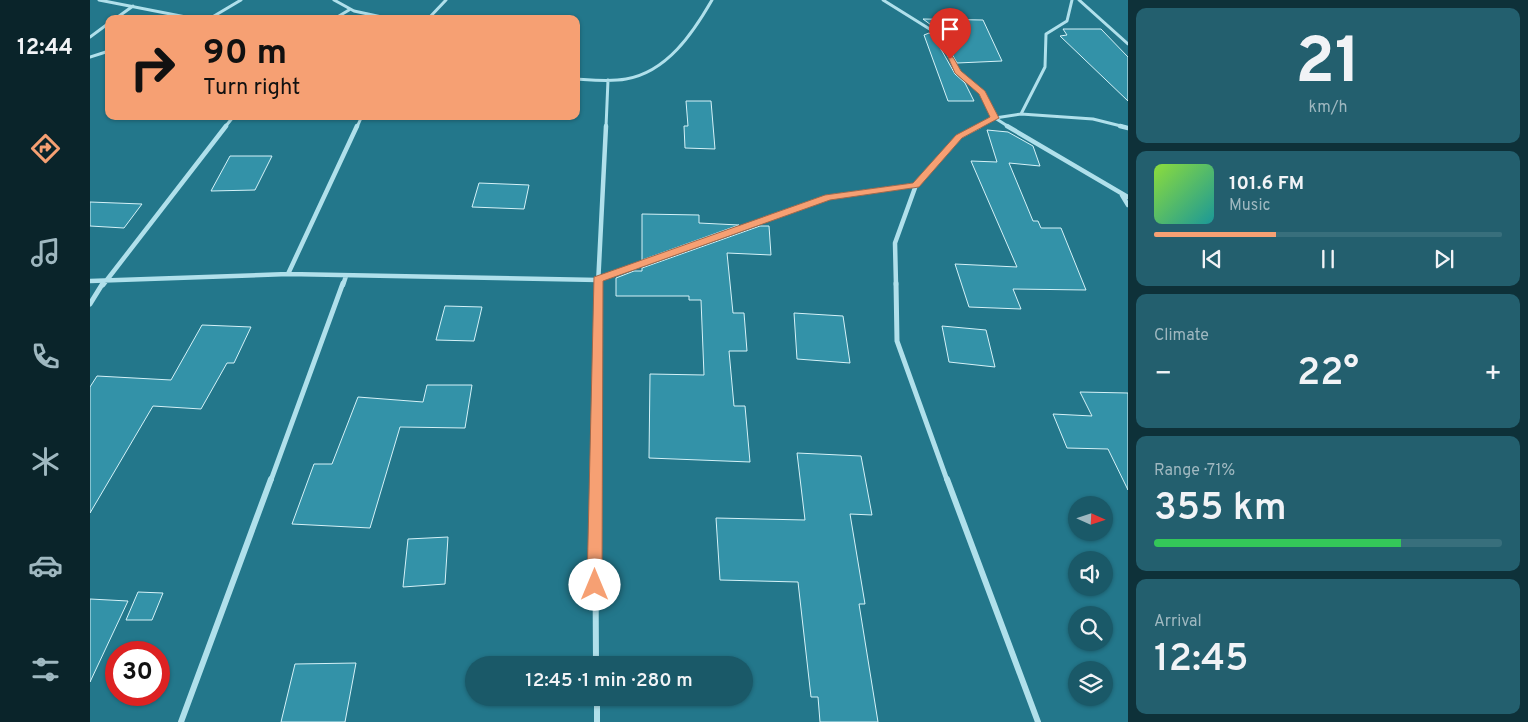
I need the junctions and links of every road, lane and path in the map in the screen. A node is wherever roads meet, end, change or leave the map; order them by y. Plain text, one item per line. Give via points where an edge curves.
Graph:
1 (99, 0) edge
2 (241, 0) edge
3 (334, 0) edge
4 (446, 0) edge
5 (712, 0) edge
6 (883, 0) edge
7 (1072, 0) edge
8 (1079, 0) edge
9 (133, 6) junction
10 (349, 10) junction
11 (121, 15) edge
12 (177, 15) edge
13 (216, 15) edge
14 (341, 15) edge
15 (372, 15) edge
16 (432, 15) edge
17 (105, 26) edge
18 (90, 37) edge
19 (1128, 44) edge
20 (105, 52) edge
21 (90, 58) edge
22 (580, 79) edge
23 (608, 80) junction
24 (1021, 114) junction
25 (995, 118) junction
26 (231, 120) edge
27 (360, 120) edge
28 (1128, 128) edge
29 (916, 185) junction
30 (1120, 192) junction
31 (1128, 197) edge
32 (1128, 205) edge
33 (288, 274) junction
34 (346, 276) junction
35 (598, 280) junction
36 (90, 281) edge
37 (105, 281) junction
38 (90, 304) edge
39 (596, 656) edge
40 (597, 706) edge
41 (181, 722) edge
42 (597, 722) edge
43 (1038, 722) edge

1 - 9 street
2 - 13 street
3 - 10 street
4 - 16 street
5 - 23 street via 678,47 656,69 628,79
6 - 25 street via 936,33 958,72 982,92
7 - 24 street via 1067,21 1046,34 1045,67
8 - 19 street
9 - 11 street
9 - 12 street
10 - 14 street
10 - 15 street
17 - 18 street
20 - 21 street
22 - 23 street
23 - 35 street
24 - 25 street
24 - 28 street via 1093,119
25 - 29 street via 959,137
25 - 30 street
26 - 37 street
27 - 33 street
29 - 35 street via 828,197
29 - 43 street via 895,243 897,341
30 - 31 street
30 - 32 street
33 - 34 street
33 - 37 street
34 - 35 street
34 - 41 street
35 - 39 street
36 - 37 street
37 - 38 street
40 - 42 street

